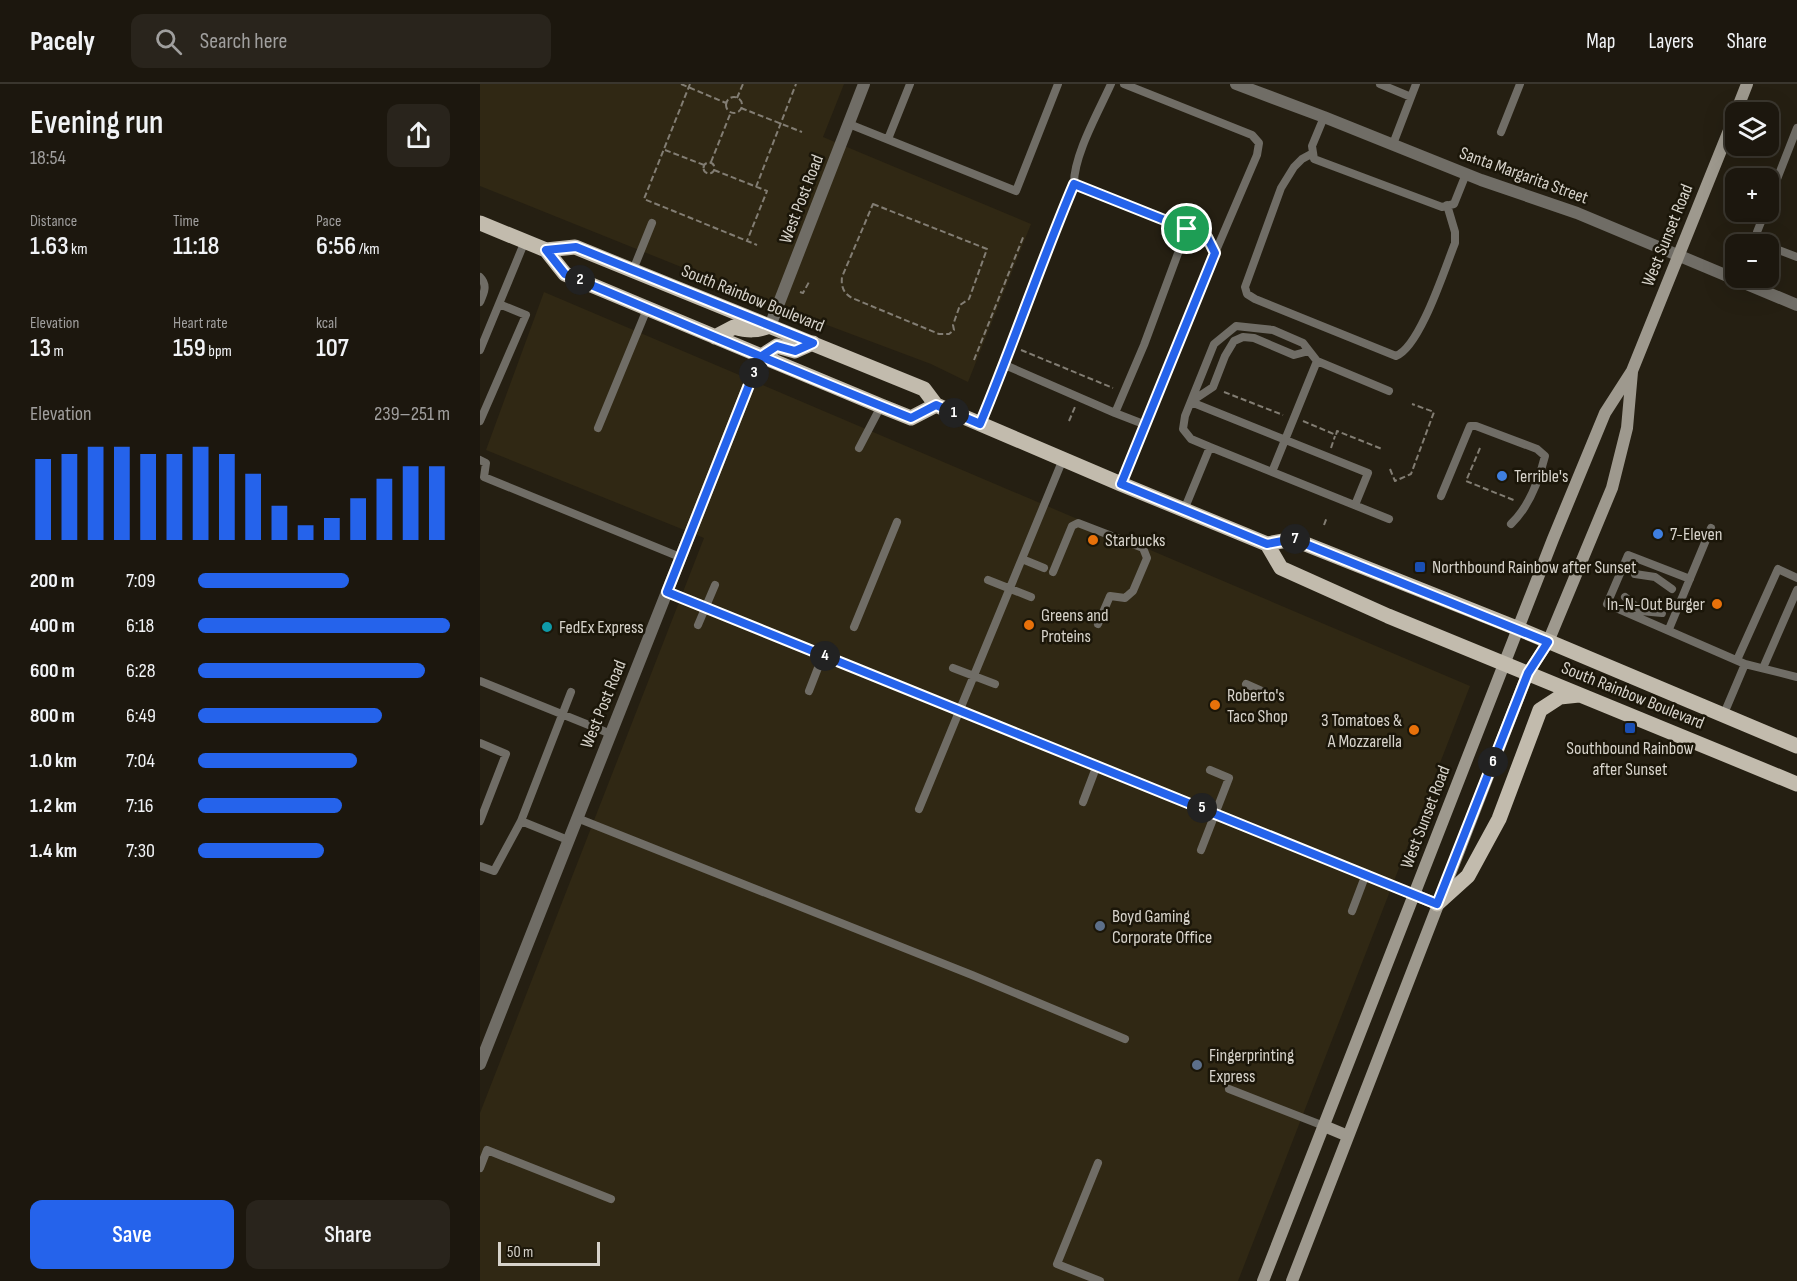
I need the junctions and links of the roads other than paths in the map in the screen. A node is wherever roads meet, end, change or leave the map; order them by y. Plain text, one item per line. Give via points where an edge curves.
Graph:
1 (864, 84) edge
2 (910, 84) edge
3 (1058, 84) edge
4 (1111, 84) edge
5 (1124, 84) edge
6 (1236, 84) edge
7 (1380, 84) edge
8 (1416, 84) edge
9 (1520, 84) edge
10 (1747, 84) edge
11 (1411, 96) junction
12 (1740, 102) edge
13 (1324, 117) junction
14 (849, 124) junction
15 (1797, 128) edge
16 (1501, 132) dead end
17 (888, 139) junction
18 (1725, 140) edge
19 (1393, 144) junction
20 (1313, 153) junction
21 (1466, 174) junction
22 (1779, 174) edge
23 (1074, 184) junction
24 (1448, 206) junction
25 (480, 223) edge
26 (652, 223) dead end
27 (1187, 229) junction
28 (525, 241) junction
29 (546, 250) junction
30 (1779, 250) edge
31 (1215, 253) junction
32 (1678, 255) junction
33 (1797, 257) edge
34 (633, 270) junction
35 (480, 277) edge
36 (480, 302) edge
37 (499, 304) junction
38 (1797, 305) edge
39 (648, 309) junction
40 (770, 326) junction
41 (716, 337) junction
42 (813, 343) junction
43 (480, 350) edge
44 (1309, 351) junction
45 (760, 357) junction
46 (1317, 361) junction
47 (1005, 366) junction
48 (1632, 371) junction
49 (1389, 392) dead end
50 (1191, 402) junction
51 (936, 405) junction
52 (880, 406) junction
53 (1115, 412) junction
54 (480, 420) edge
55 (980, 424) junction
56 (1146, 425) junction
57 (598, 428) dead end
58 (1285, 440) junction
59 (1210, 447) junction
60 (859, 448) dead end
61 (1063, 459) junction
62 (480, 460) edge
63 (1272, 472) junction
64 (482, 477) edge
65 (1121, 484) junction
66 (1441, 496) dead end
67 (1355, 505) junction
68 (1184, 510) junction
69 (1389, 519) dead end
70 (897, 522) dead end
71 (1511, 524) dead end
72 (1711, 528) dead end
73 (1267, 544) junction
74 (680, 557) junction
75 (1022, 559) junction
76 (1659, 567) junction
77 (1635, 574) dead end
78 (1797, 578) edge
79 (1690, 579) junction
80 (988, 580) dead end
81 (1654, 580) junction
82 (715, 585) dead end
83 (1010, 589) junction
84 (1672, 589) dead end
85 (1797, 590) edge
86 (667, 592) junction
87 (1030, 597) dead end
88 (1625, 597) dead end
89 (706, 607) junction
90 (1641, 611) junction
91 (1662, 613) dead end
92 (1098, 624) dead end
93 (698, 625) dead end
94 (854, 627) dead end
95 (1519, 629) junction
96 (1669, 629) junction
97 (1548, 642) junction
98 (823, 655) junction
99 (1741, 662) junction
100 (1504, 663) junction
101 (953, 668) dead end
102 (1763, 668) junction
103 (1528, 673) junction
104 (974, 676) junction
105 (1797, 677) edge
106 (480, 681) edge
107 (995, 684) dead end
108 (1246, 684) dead end
109 (808, 691) dead end
110 (571, 692) dead end
111 (1264, 692) dead end
112 (1584, 695) junction
113 (960, 710) junction
114 (562, 714) junction
115 (1723, 716) junction
116 (610, 734) junction
117 (480, 743) edge
118 (1797, 746) edge
119 (1096, 765) junction
120 (1210, 770) dead end
121 (1797, 784) edge
122 (1083, 802) dead end
123 (919, 809) dead end
124 (1215, 813) junction
125 (577, 818) junction
126 (480, 821) edge
127 (521, 821) junction
128 (568, 840) junction
129 (1202, 850) dead end
130 (480, 866) edge
131 (1366, 874) junction
132 (1414, 895) junction
133 (1437, 904) junction
134 (1352, 911) dead end
135 (1125, 1039) dead end
136 (480, 1064) edge
137 (1229, 1089) dead end
138 (1324, 1126) junction
139 (1348, 1136) junction
140 (484, 1149) edge
141 (1098, 1163) dead end
142 (480, 1168) edge
143 (611, 1199) dead end
144 (1100, 1281) edge
145 (1263, 1281) edge
146 (1292, 1281) edge

1 - 14 street, West Post Road
2 - 17 lane
3 - 17 lane via 1016,191
4 - 23 lane via 1083,147
5 - 31 lane via 1252,135 1259,143
6 - 13 street, Santa Margarita Street
7 - 11 lane
8 - 11 lane
9 - 16 lane
10 - 12 main road, West Sunset Road
11 - 19 lane
13 - 19 street, Santa Margarita Street
13 - 20 lane via 1312,146
14 - 17 lane
14 - 40 street, West Post Road
15 - 22 lane
18 - 32 main road, West Sunset Road
19 - 21 street, Santa Margarita Street
20 - 24 lane via 1314,159
20 - 24 lane via 1293,167 1281,188 1245,288 1247,294 1396,356 1418,332 1455,243
21 - 24 lane via 1454,204
21 - 32 street, Santa Margarita Street via 1577,213
23 - 27 lane
23 - 47 lane
25 - 28 main road, South Rainbow Boulevard
26 - 34 lane
27 - 31 lane via 1207,237
27 - 53 lane
28 - 29 main road, South Rainbow Boulevard
28 - 37 lane
29 - 34 main road, South Rainbow Boulevard via 576,247
29 - 39 main road, South Rainbow Boulevard via 565,274
30 - 33 lane
31 - 56 lane
32 - 38 street, Santa Margarita Street
32 - 48 main road, West Sunset Road
34 - 40 main road, South Rainbow Boulevard
35 - 36 lane via 485,290
37 - 43 lane
37 - 54 lane via 526,315
39 - 41 main road, South Rainbow Boulevard
39 - 57 lane
40 - 41 main road via 758,331 734,327
40 - 42 main road, South Rainbow Boulevard
41 - 45 main road, South Rainbow Boulevard
42 - 45 main road via 795,351 777,346
42 - 51 main road, South Rainbow Boulevard via 924,389
44 - 46 lane
44 - 50 lane via 1294,355 1243,337 1228,348 1213,387
44 - 50 lane via 1303,343 1273,330 1236,326 1214,344
45 - 52 main road, South Rainbow Boulevard
45 - 74 street, West Post Road
46 - 49 lane
46 - 58 lane
47 - 53 lane
47 - 55 lane
48 - 95 main road, West Sunset Road via 1605,413
48 - 97 main road, West Sunset Road via 1628,428 1612,488
50 - 58 lane
50 - 59 lane via 1183,429 1191,440
51 - 52 main road, South Rainbow Boulevard via 911,418
51 - 55 main road, South Rainbow Boulevard
52 - 60 lane
53 - 56 lane
55 - 61 main road, South Rainbow Boulevard
56 - 65 lane
58 - 63 lane
58 - 67 lane via 1368,473
59 - 63 lane
59 - 68 lane
61 - 65 main road, South Rainbow Boulevard
61 - 75 lane
62 - 64 lane via 486,463
63 - 67 lane
64 - 74 lane
65 - 68 main road, South Rainbow Boulevard
66 - 71 lane via 1470,426 1537,449 1545,456 1542,468
67 - 69 lane
68 - 73 main road, South Rainbow Boulevard
70 - 94 lane
72 - 79 lane
73 - 95 main road, South Rainbow Boulevard via 1293,539
73 - 100 main road, South Rainbow Boulevard via 1281,568
74 - 86 street, West Post Road
75 - 83 lane
75 - 92 lane via 1049,570 1072,526 1078,523 1143,548 1147,558 1133,591 1125,598 1110,596
76 - 79 lane
76 - 81 lane
76 - 90 lane via 1628,555 1607,604
77 - 81 lane
78 - 99 lane via 1778,569
79 - 96 lane
80 - 83 lane
81 - 84 lane
82 - 89 lane
83 - 87 lane
83 - 104 lane
85 - 102 lane
86 - 89 lane
86 - 116 street, West Post Road
88 - 90 lane
89 - 93 lane
89 - 98 lane
90 - 91 lane
90 - 96 lane
95 - 97 main road, South Rainbow Boulevard
95 - 100 main road, West Sunset Road
96 - 99 lane
97 - 103 main road, West Sunset Road
97 - 115 main road, South Rainbow Boulevard
98 - 109 lane
98 - 113 lane
99 - 102 lane
99 - 115 lane
100 - 103 main road, South Rainbow Boulevard
100 - 132 main road, West Sunset Road
101 - 104 lane
102 - 105 lane
103 - 112 main road, South Rainbow Boulevard
103 - 133 main road, West Sunset Road
104 - 107 lane
104 - 113 lane
106 - 114 lane
108 - 111 lane
110 - 114 lane
112 - 121 main road, South Rainbow Boulevard
112 - 133 main road via 1560,697 1540,710 1499,819 1468,876
113 - 119 lane
113 - 123 lane
114 - 116 lane
114 - 127 lane
115 - 118 main road, South Rainbow Boulevard
116 - 125 street, West Post Road
117 - 126 lane via 506,754
119 - 122 lane
119 - 124 lane
120 - 124 lane via 1229,778
124 - 129 lane
124 - 131 lane
125 - 128 street, West Post Road
125 - 135 lane
127 - 128 lane
127 - 130 lane via 494,871
128 - 136 street, West Post Road
131 - 132 lane
131 - 134 lane
132 - 133 main road
132 - 138 main road, West Sunset Road
133 - 139 main road, West Sunset Road
137 - 138 lane
138 - 139 main road
138 - 145 main road, West Sunset Road
139 - 146 main road, West Sunset Road
140 - 142 lane
140 - 143 lane
141 - 144 lane via 1058,1264

